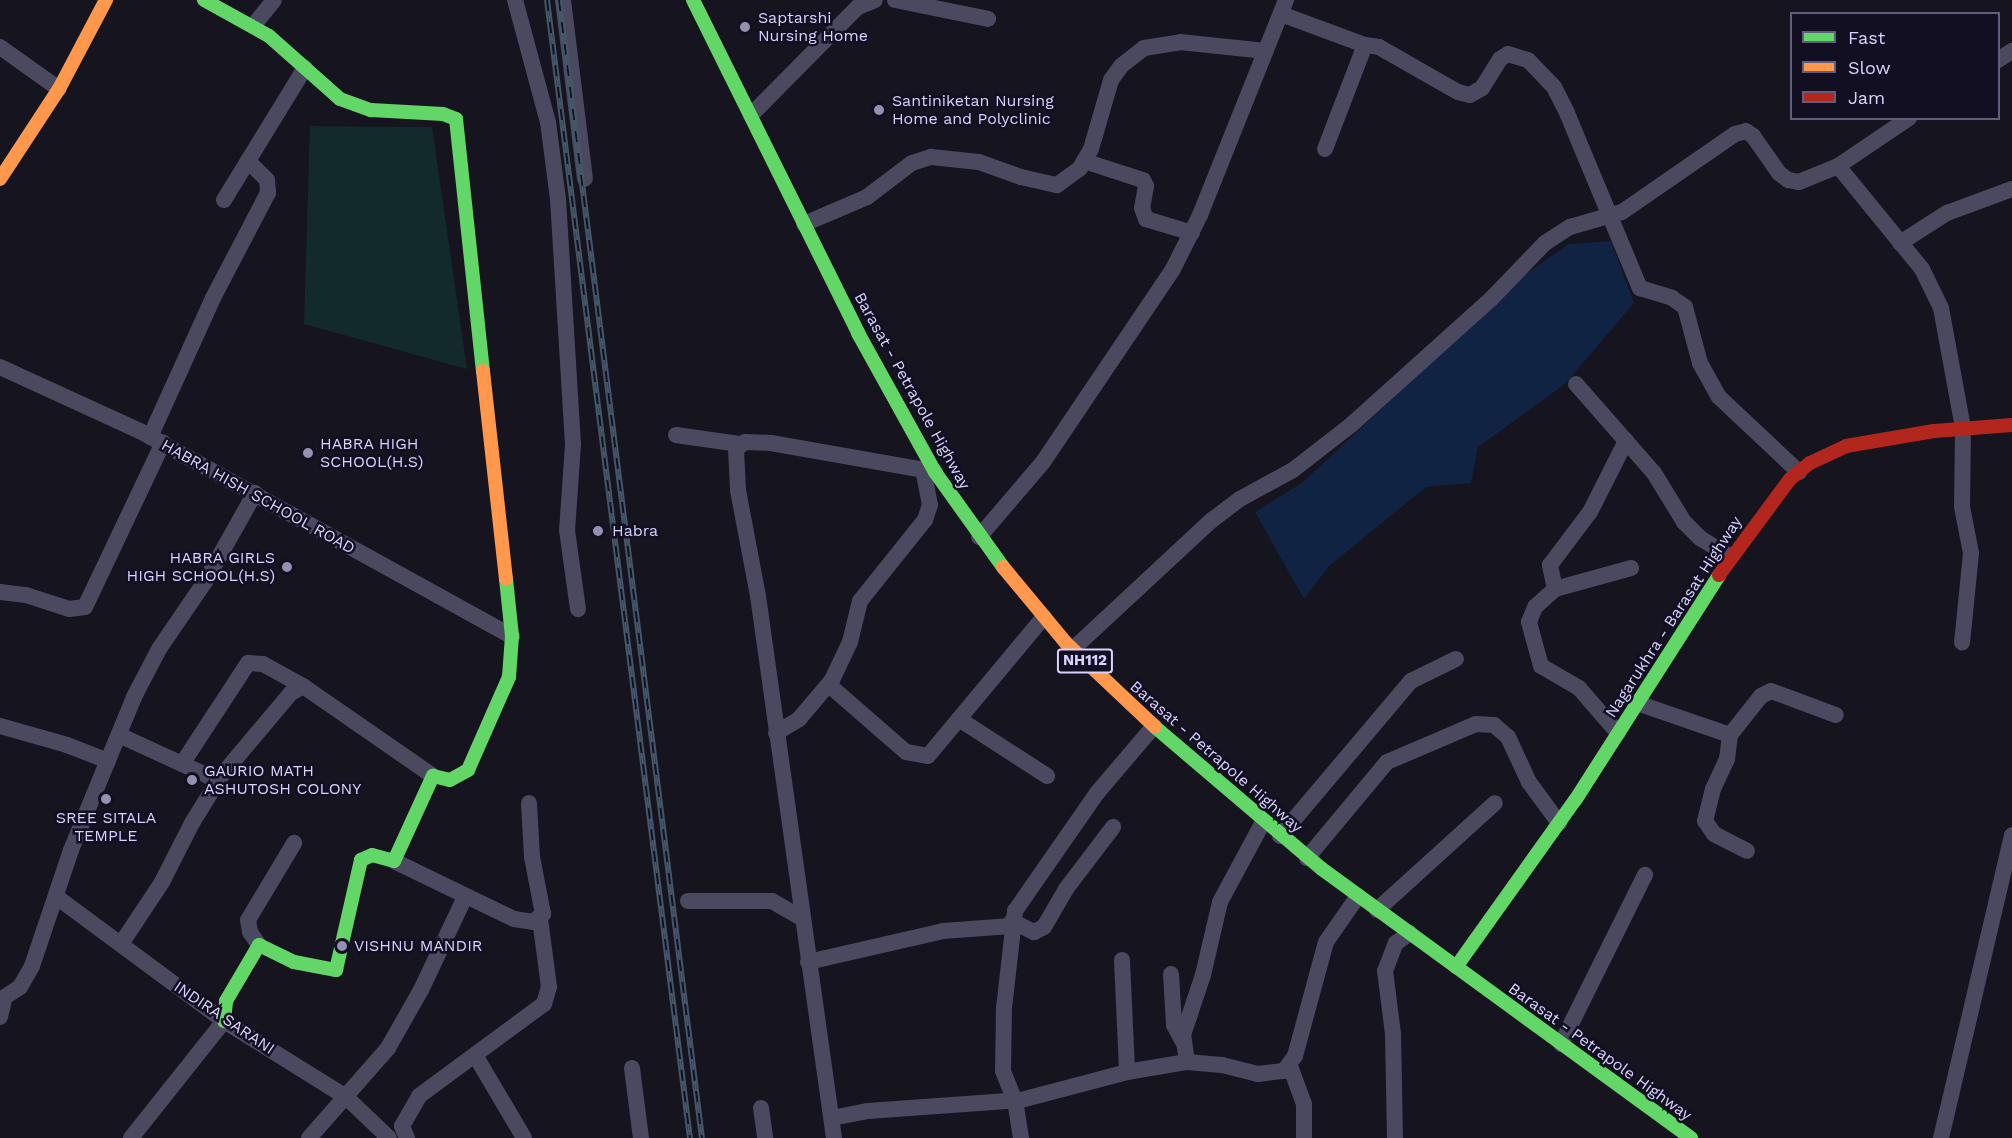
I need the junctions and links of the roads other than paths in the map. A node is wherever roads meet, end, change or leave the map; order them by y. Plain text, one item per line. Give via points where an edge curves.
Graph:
1 (106, 0) edge
2 (204, 0) edge
3 (274, 0) edge
4 (515, 0) edge
5 (563, 0) edge
6 (875, 0) edge
7 (895, 0) edge
8 (699, 2) edge
9 (1284, 7) edge
10 (988, 19) dead end
11 (253, 26) junction
12 (1365, 45) junction
13 (0, 47) edge
14 (1266, 51) junction
15 (305, 68) junction
16 (59, 89) junction
17 (751, 115) junction
18 (1906, 120) edge
19 (1325, 149) dead end
20 (248, 161) junction
21 (1084, 161) junction
22 (1838, 166) junction
23 (0, 179) edge
24 (585, 180) dead end
25 (2012, 189) edge
26 (224, 200) dead end
27 (1610, 216) junction
28 (804, 224) junction
29 (1192, 233) junction
30 (1900, 243) junction
31 (0, 368) edge
32 (1576, 384) dead end
33 (2012, 425) edge
34 (1963, 428) junction
35 (676, 435) dead end
36 (157, 440) junction
37 (1626, 441) junction
38 (739, 444) junction
39 (929, 471) junction
40 (1798, 472) junction
41 (255, 493) junction
42 (979, 537) junction
43 (1731, 557) junction
44 (1631, 568) dead end
45 (1555, 589) junction
46 (1, 594) edge
47 (578, 609) dead end
48 (1044, 617) junction
49 (512, 636) junction
50 (1962, 643) dead end
51 (1073, 649) junction
52 (1456, 659) dead end
53 (828, 685) junction
54 (303, 686) junction
55 (1637, 703) junction
56 (1836, 715) dead end
57 (959, 718) junction
58 (0, 726) edge
59 (1154, 726) junction
60 (776, 733) junction
61 (1618, 733) junction
62 (119, 735) junction
63 (1730, 735) junction
64 (108, 761) junction
65 (182, 764) junction
66 (221, 776) junction
67 (434, 776) junction
68 (1047, 776) dead end
69 (529, 803) dead end
70 (1495, 803) dead end
71 (1263, 822) junction
72 (1559, 823) junction
73 (1113, 827) dead end
74 (1280, 836) junction
75 (2012, 836) edge
76 (294, 843) dead end
77 (1747, 850) dead end
78 (1307, 858) junction
79 (394, 861) junction
80 (1645, 875) dead end
81 (1358, 896) junction
82 (465, 897) junction
83 (58, 898) junction
84 (688, 901) dead end
85 (1377, 910) junction
86 (801, 918) junction
87 (540, 919) junction
88 (1012, 924) junction
89 (1410, 933) junction
90 (121, 944) junction
91 (259, 945) junction
92 (1122, 960) dead end
93 (808, 962) junction
94 (1456, 967) junction
95 (1171, 974) dead end
96 (2, 1000) edge
97 (0, 1017) edge
98 (224, 1021) junction
99 (1183, 1042) junction
100 (1561, 1044) junction
101 (475, 1055) junction
102 (1187, 1062) junction
103 (1290, 1066) junction
104 (632, 1068) dead end
105 (1127, 1072) junction
106 (346, 1097) junction
107 (1015, 1101) junction
108 (761, 1108) dead end
109 (832, 1118) junction
110 (130, 1138) edge
111 (309, 1138) edge
112 (390, 1138) edge
113 (407, 1138) edge
114 (524, 1138) edge
115 (641, 1138) edge
116 (765, 1138) edge
117 (834, 1138) edge
118 (1021, 1138) edge
119 (1304, 1138) edge
120 (1395, 1138) edge
121 (1691, 1138) edge
122 (1941, 1138) edge

1 - 16 main road
2 - 11 main road
3 - 11 street
4 - 47 street via 548,122 558,199 573,445 567,531
5 - 24 street
6 - 17 street via 858,7
7 - 10 street
8 - 17 main road, Barasat - Petrapole Highway / NH112
9 - 12 street
9 - 14 street
11 - 15 main road
12 - 19 street
12 - 27 street via 1379,47 1470,95 1482,88 1500,58 1508,54 1528,60 1554,87
13 - 16 street
14 - 21 street via 1180,42 1144,48 1126,61 1111,80
14 - 29 street
15 - 20 street
15 - 49 main road via 340,99 359,107 443,114 456,119
16 - 23 main road
17 - 28 main road, Barasat - Petrapole Highway / NH112
18 - 22 street
20 - 26 street
20 - 36 street via 267,180 268,194 209,308
21 - 28 street via 1071,178 1057,185 980,162 932,157 912,163 860,201
21 - 29 street via 1143,180 1146,186 1142,208 1146,219
22 - 27 street via 1815,177 1788,180 1746,131 1735,134 1622,212
22 - 30 street
25 - 30 street via 1947,213
27 - 40 street via 1640,288 1672,298 1684,307 1701,363 1719,397
27 - 51 street via 1579,223 1545,243 1492,298 1351,425 1293,470 1240,499 1212,520
28 - 39 main road, Barasat - Petrapole Highway / NH112
29 - 42 street via 1152,302 1056,443
30 - 34 street via 1936,293 1951,349
31 - 36 street, HABRA HISH SCHOOL ROAD
32 - 37 street
33 - 34 main road, Nagarukhra - Barasat Highway
34 - 40 main road, Nagarukhra - Barasat Highway via 1846,446
34 - 50 street via 1962,507 1971,553
35 - 38 street
36 - 41 street, HABRA HISH SCHOOL ROAD
36 - 46 street via 85,607 69,609
37 - 43 street via 1654,473 1691,531
37 - 45 street via 1590,512 1550,565
38 - 39 street via 771,443
38 - 60 street via 738,490 758,596
39 - 42 main road, Barasat - Petrapole Highway / NH112
39 - 53 street via 930,510 860,601 847,648
40 - 43 main road, Nagarukhra - Barasat Highway
41 - 49 street, HABRA HISH SCHOOL ROAD
41 - 62 street via 206,580 159,649
42 - 48 main road, Barasat - Petrapole Highway / NH112
43 - 55 main road, Nagarukhra - Barasat Highway
44 - 45 street
45 - 61 street via 1535,607 1529,622 1541,666 1579,688
48 - 51 main road, Barasat - Petrapole Highway / NH112
48 - 57 street
49 - 67 main road via 509,677 468,770 450,780
51 - 59 main road, Barasat - Petrapole Highway / NH112
52 - 74 street via 1411,681
53 - 57 street via 914,756 934,753
53 - 60 street via 799,719
54 - 65 street via 263,664 249,663
54 - 66 street via 291,693
54 - 67 street
55 - 61 main road, Nagarukhra - Barasat Highway
55 - 63 street
56 - 63 street via 1771,691 1761,696
57 - 68 street
58 - 64 street
59 - 71 main road, Barasat - Petrapole Highway / NH112
59 - 88 street via 1054,850 1026,892
60 - 86 street
61 - 72 main road, Nagarukhra - Barasat Highway
62 - 64 street
62 - 65 street
63 - 77 street via 1727,759 1713,789 1705,821 1714,834
64 - 83 street via 71,850
65 - 66 street via 212,777
66 - 90 street via 162,882
67 - 79 main road
69 - 87 street
70 - 85 street
71 - 74 main road, Barasat - Petrapole Highway / NH112
71 - 99 street via 1220,902
72 - 78 street via 1529,782 1501,729 1476,724 1387,762
72 - 94 main road, Nagarukhra - Barasat Highway
73 - 88 street via 1066,889 1044,927 1034,932
74 - 78 main road, Barasat - Petrapole Highway / NH112
75 - 122 street
76 - 91 street via 248,920 250,932
78 - 81 main road, Barasat - Petrapole Highway / NH112
79 - 82 street
79 - 91 main road via 372,855 361,860 336,970 294,962
80 - 100 street
81 - 85 main road, Barasat - Petrapole Highway / NH112
81 - 103 street via 1326,942
82 - 87 street via 522,921
82 - 106 street via 421,990 388,1048
83 - 90 street, INDIRA SARANI
83 - 96 street via 32,966 20,987
84 - 86 street via 772,901
85 - 89 main road, Barasat - Petrapole Highway / NH112
86 - 93 street
87 - 101 street via 549,987 544,1004
88 - 93 street via 943,931
88 - 107 street via 1003,1071
89 - 94 main road, Barasat - Petrapole Highway / NH112
89 - 120 street via 1395,943 1384,971 1393,1034
90 - 98 street, INDIRA SARANI
91 - 98 main road via 226,1001
92 - 105 street
93 - 109 street
94 - 100 main road, Barasat - Petrapole Highway / NH112
95 - 99 street via 1174,1025
96 - 97 street
98 - 106 street, INDIRA SARANI
98 - 110 street
99 - 102 street
100 - 121 main road, Barasat - Petrapole Highway / NH112
101 - 113 street via 410,1106 402,1126
101 - 114 street
102 - 103 street via 1273,1075
102 - 105 street
103 - 119 street via 1304,1104
104 - 115 street
105 - 107 street
106 - 111 street
106 - 112 street, INDIRA SARANI
107 - 109 street via 868,1111
107 - 118 street
108 - 116 street
109 - 117 street

